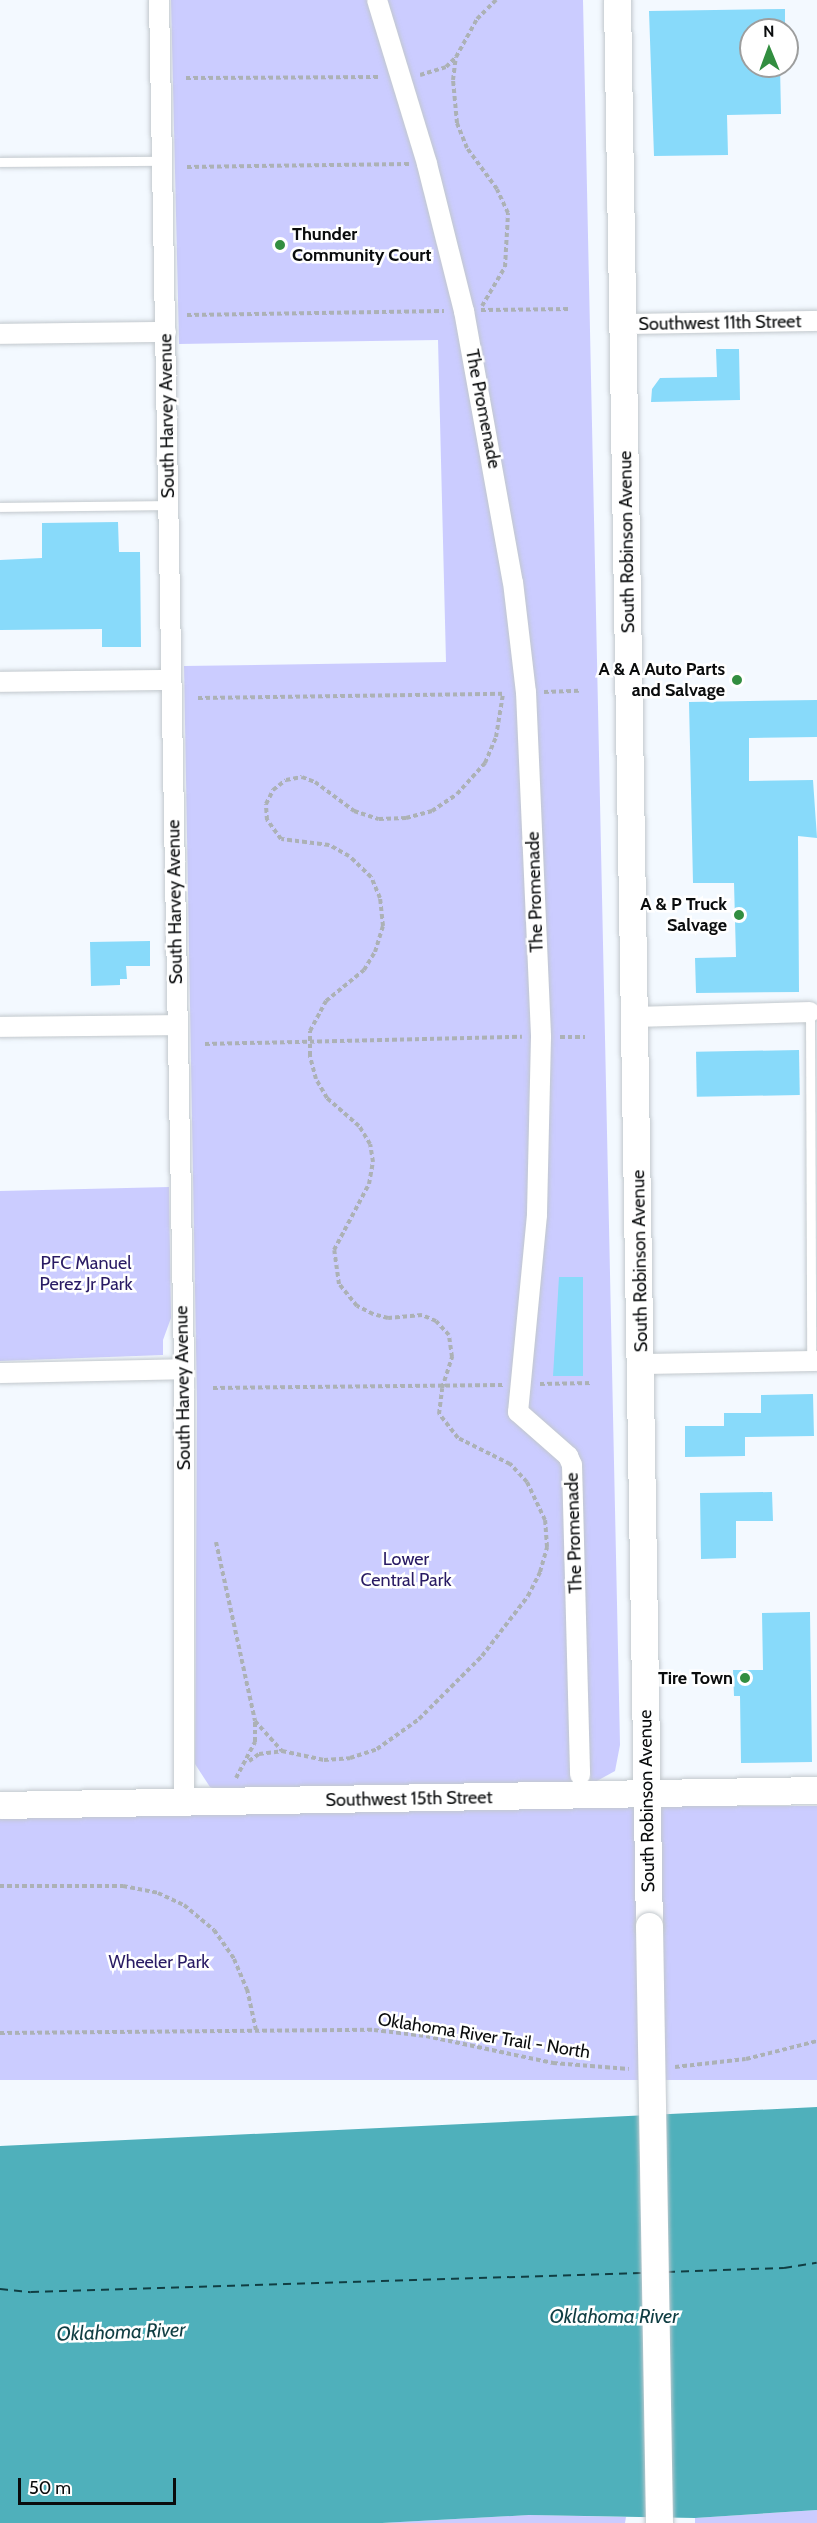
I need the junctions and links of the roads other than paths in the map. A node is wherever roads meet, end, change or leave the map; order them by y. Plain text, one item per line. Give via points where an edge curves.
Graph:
1 (159, 0) edge
2 (378, 0) edge
3 (617, 0) edge
4 (163, 160) junction
5 (0, 162) edge
6 (817, 321) edge
7 (623, 324) junction
8 (166, 332) junction
9 (0, 334) edge
10 (169, 505) junction
11 (0, 507) edge
12 (171, 680) junction
13 (0, 682) edge
14 (810, 1012) joint
15 (636, 1017) junction
16 (177, 1025) junction
17 (0, 1027) edge
18 (814, 1361) edge
19 (641, 1364) junction
20 (184, 1369) junction
21 (0, 1373) edge
22 (580, 1775) dead end
23 (817, 1790) edge
24 (647, 1793) junction
25 (184, 1804) junction
26 (0, 1805) edge
27 (659, 2523) edge

1 - 4 street, South Harvey Avenue
2 - 22 street, The Promenade via 471,311 526,692 541,1037 537,1215 518,1412 568,1456 572,1465
3 - 7 main road, South Robinson Avenue
4 - 5 lane
4 - 8 street, South Harvey Avenue
6 - 7 street, Southwest 11th Street
7 - 15 main road, South Robinson Avenue
8 - 9 street
8 - 10 street, South Harvey Avenue
10 - 11 lane
10 - 12 street, South Harvey Avenue
12 - 13 street
12 - 16 street, South Harvey Avenue
14 - 15 street
14 - 18 lane
15 - 19 main road, South Robinson Avenue
16 - 17 street
16 - 20 street, South Harvey Avenue
18 - 19 street
19 - 24 main road, South Robinson Avenue
20 - 21 street
20 - 25 street, South Harvey Avenue
23 - 24 main road, Southwest 15th Street
24 - 25 main road, Southwest 15th Street
24 - 27 main road, South Robinson Avenue, bridge
25 - 26 main road, Southwest 15th Street

